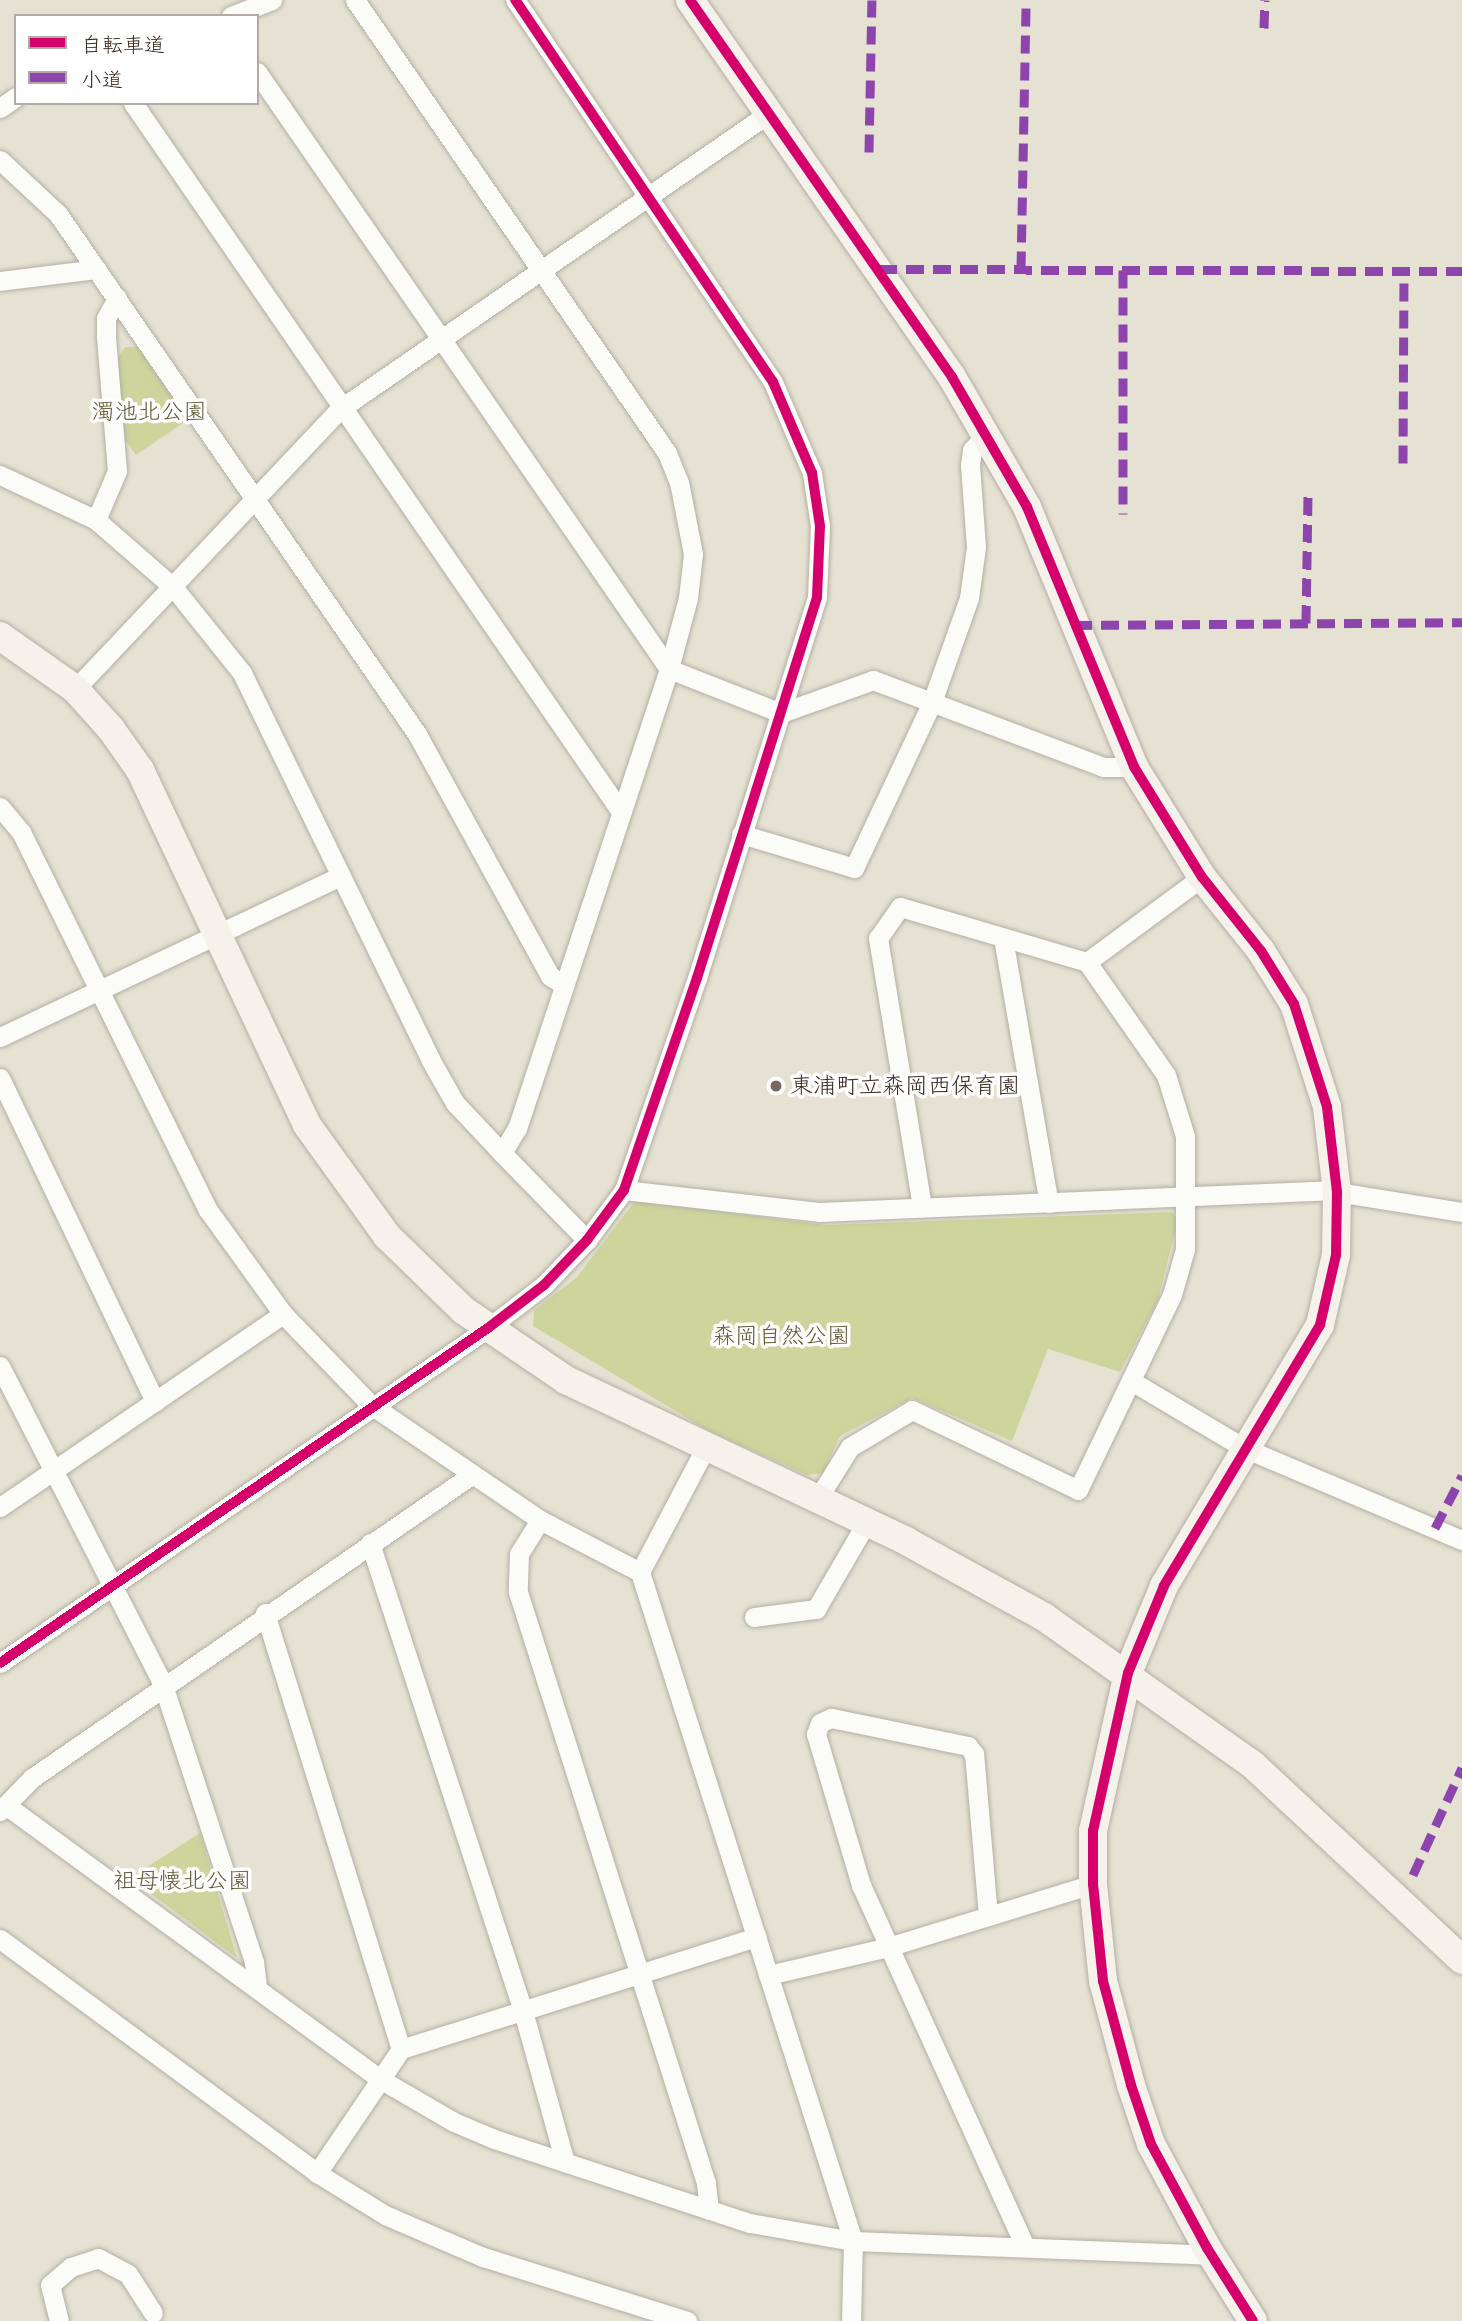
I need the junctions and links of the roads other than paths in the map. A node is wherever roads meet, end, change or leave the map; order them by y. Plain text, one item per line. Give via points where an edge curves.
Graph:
1 (272, 0) edge
2 (355, 0) edge
3 (515, 0) edge
4 (690, 0) edge
5 (236, 14) edge
6 (259, 75) edge
7 (134, 105) edge
8 (769, 113) junction
9 (0, 160) edge
10 (644, 195) junction
11 (96, 269) junction
12 (542, 270) junction
13 (0, 281) edge
14 (117, 298) junction
15 (439, 339) junction
16 (340, 409) junction
17 (986, 435) junction
18 (0, 475) edge
19 (254, 502) junction
20 (96, 520) junction
21 (174, 588) junction
22 (0, 636) edge
23 (669, 669) junction
24 (75, 689) junction
25 (932, 702) junction
26 (781, 713) junction
27 (1134, 767) junction
28 (0, 807) edge
29 (621, 812) junction
30 (741, 834) junction
31 (341, 876) junction
32 (1202, 877) junction
33 (218, 935) junction
34 (1003, 938) junction
35 (1087, 962) junction
36 (564, 985) junction
37 (99, 990) junction
38 (0, 1037) edge
39 (0, 1078) edge
40 (502, 1153) junction
41 (624, 1190) junction
42 (1337, 1191) junction
43 (1189, 1198) junction
44 (1049, 1203) junction
45 (922, 1207) junction
46 (1462, 1212) edge
47 (587, 1240) junction
48 (283, 1314) junction
49 (488, 1328) junction
50 (0, 1366) edge
51 (1133, 1382) junction
52 (155, 1402) junction
53 (371, 1405) junction
54 (707, 1446) junction
55 (1244, 1448) junction
56 (51, 1473) junction
57 (470, 1476) junction
58 (818, 1499) junction
59 (0, 1507) edge
60 (540, 1520) junction
61 (866, 1523) junction
62 (1462, 1540) edge
63 (370, 1543) junction
64 (640, 1572) junction
65 (110, 1586) junction
66 (265, 1613) junction
67 (754, 1617) dead end
68 (0, 1663) edge
69 (1128, 1673) junction
70 (163, 1685) junction
71 (3, 1808) edge
72 (1093, 1884) junction
73 (988, 1916) junction
74 (757, 1937) junction
75 (0, 1940) edge
76 (888, 1947) junction
77 (1462, 1960) edge
78 (641, 1973) junction
79 (768, 1975) junction
80 (257, 1987) junction
81 (523, 2011) junction
82 (401, 2049) junction
83 (380, 2079) junction
84 (565, 2162) junction
85 (317, 2173) junction
86 (709, 2210) junction
87 (853, 2241) junction
88 (1025, 2246) junction
89 (1211, 2255) junction
90 (153, 2313) dead end
91 (59, 2321) edge
92 (687, 2321) edge
93 (851, 2321) edge
94 (1253, 2321) edge

1 - 5 street
2 - 12 street
3 - 10 street
4 - 8 street
6 - 15 street
7 - 16 street
8 - 10 street
8 - 17 street via 930,344
9 - 11 street via 58,214
10 - 12 street
10 - 26 street via 772,382 812,473 820,526 817,597
11 - 13 street
11 - 14 street
12 - 15 street
12 - 23 street via 648,424 679,482 694,554
14 - 19 street
14 - 20 street via 106,327 117,471
15 - 16 street
15 - 23 street
16 - 19 street
16 - 29 street
17 - 25 street via 972,450 970,465 974,575
17 - 27 street via 1027,507
18 - 20 street
19 - 21 street
19 - 36 street via 416,734 550,975
20 - 21 street
21 - 24 street
21 - 31 street via 242,673
22 - 24 street
23 - 26 street
23 - 29 street
24 - 33 street via 140,770
25 - 26 street via 873,680
25 - 27 street via 1103,767
25 - 30 street via 854,868
26 - 30 street
27 - 32 street
28 - 37 street via 21,832
29 - 36 street
30 - 41 street
31 - 33 street
31 - 40 street via 455,1103
32 - 35 street
32 - 42 street via 1261,951 1294,1004 1327,1107
33 - 37 street
33 - 49 street via 307,1125 357,1200 421,1272
34 - 35 street
34 - 44 street
34 - 45 street via 900,907 878,938
35 - 43 street via 1166,1075 1185,1136
36 - 40 street via 517,1128
37 - 38 street
37 - 48 street via 208,1210
39 - 52 street
40 - 47 street
41 - 45 street via 819,1212
41 - 47 street
42 - 43 street
42 - 46 street
42 - 55 street via 1336,1255 1320,1325
43 - 44 street
43 - 51 street via 1185,1249 1172,1295
44 - 45 street
47 - 49 street via 544,1285
48 - 52 street
48 - 53 street
49 - 53 street
49 - 54 street via 566,1380
50 - 56 street
51 - 55 street
51 - 58 street via 1078,1490 912,1410 850,1447
52 - 56 street
53 - 57 street
53 - 65 street
54 - 58 street
54 - 64 street
55 - 62 street
55 - 69 street via 1164,1586
56 - 59 street
56 - 65 street
57 - 60 street
57 - 63 street
58 - 61 street
60 - 64 street
60 - 78 street via 519,1554 518,1592
61 - 67 street via 816,1609
61 - 69 street via 974,1577
63 - 66 street
63 - 81 street
64 - 74 street
65 - 68 street
65 - 70 street
66 - 70 street
66 - 82 street
69 - 72 street via 1093,1831
69 - 77 street via 1252,1764
70 - 71 street via 32,1778
70 - 80 street via 254,1962
71 - 80 street
72 - 73 street
72 - 89 street via 1104,1981 1131,2085 1152,2144
73 - 76 street
73 - 76 street via 974,1754 968,1746 831,1718 820,1723 816,1734 861,1885
74 - 78 street
74 - 79 street
75 - 85 street
76 - 79 street
76 - 88 street
78 - 81 street
78 - 86 street via 706,2183
79 - 87 street
80 - 83 street
81 - 82 street
81 - 84 street
82 - 83 street
83 - 84 street via 454,2122
83 - 85 street
84 - 86 street
85 - 92 street via 385,2215 483,2257
86 - 87 street via 750,2223
87 - 88 street
87 - 93 street
88 - 89 street
89 - 94 street
90 - 91 street via 128,2274 98,2258 71,2267 50,2285

